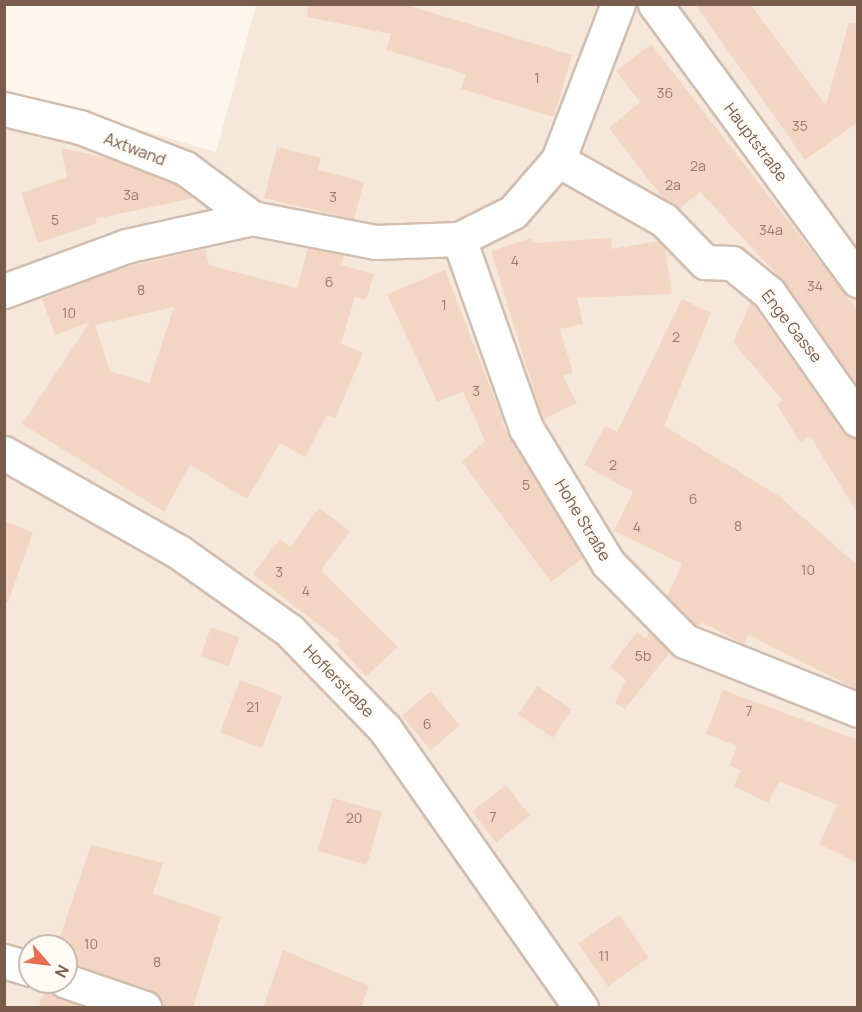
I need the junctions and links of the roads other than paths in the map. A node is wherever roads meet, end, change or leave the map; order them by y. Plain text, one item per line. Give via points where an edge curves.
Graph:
1 (618, 4) edge
2 (654, 4) edge
3 (4, 109) edge
4 (558, 160) junction
5 (252, 218) junction
6 (459, 239) junction
7 (858, 280) edge
8 (4, 291) edge
9 (858, 420) edge
10 (4, 453) edge
11 (858, 710) edge
12 (78, 985) edge
13 (145, 1008) edge
14 (581, 1008) edge

1 - 4 street
2 - 7 street, Hauptstraße
3 - 5 street, Axtwand via 80,127 185,168
4 - 6 street via 513,212
4 - 9 street, Enge Gasse via 664,220 705,262 732,263 769,293
5 - 6 street via 375,242
5 - 8 street via 126,246
6 - 11 street, Hohe Straße via 526,428 608,563 685,641
10 - 14 street, Hoflerstraße via 179,552 290,631 385,729
12 - 13 street

